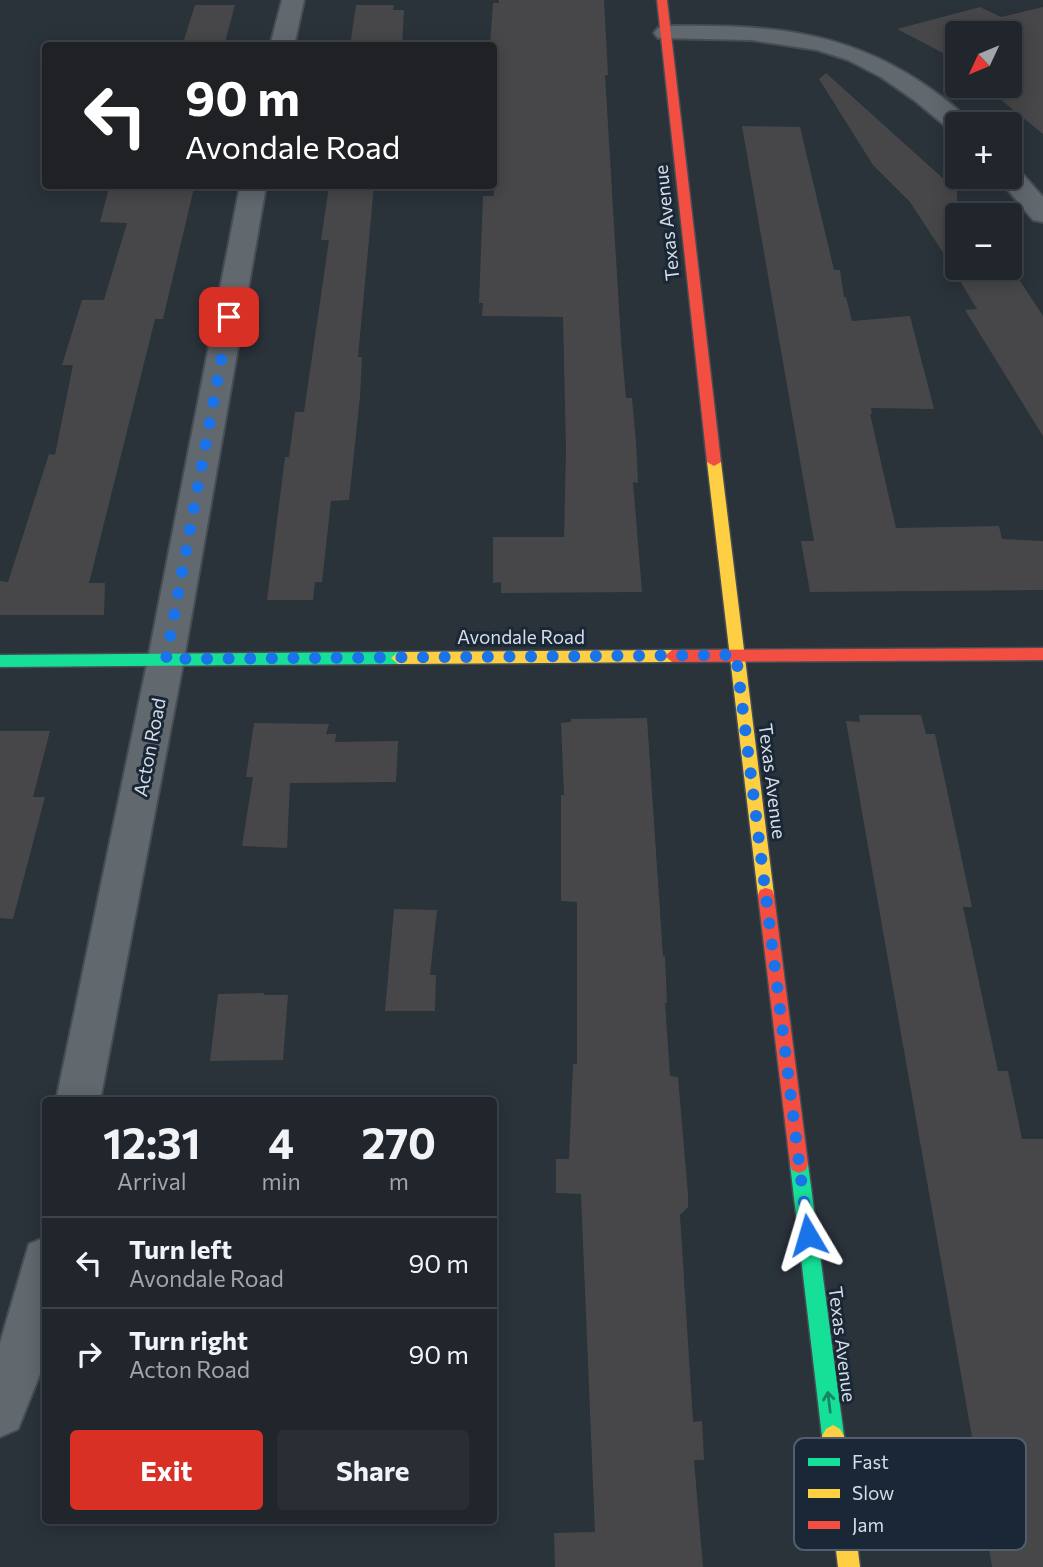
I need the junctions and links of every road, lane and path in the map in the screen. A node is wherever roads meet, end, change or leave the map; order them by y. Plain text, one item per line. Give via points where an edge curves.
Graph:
1 (293, 0) edge
2 (662, 0) edge
3 (666, 33) junction
4 (283, 42) edge
5 (945, 113) edge
6 (1025, 181) edge
7 (252, 189) edge
8 (1043, 214) edge
9 (1043, 654) edge
10 (736, 655) junction
11 (166, 659) junction
12 (0, 661) edge
13 (79, 1097) edge
14 (42, 1276) edge
15 (0, 1411) edge
16 (833, 1438) edge

1 - 4 street
2 - 3 street, Texas Avenue
3 - 5 street via 774,33 821,43 900,76
3 - 10 street, Texas Avenue
6 - 8 street
7 - 11 street, Acton Road
9 - 10 street, Avondale Road
10 - 11 street, Avondale Road
16 -> 10 street, Texas Avenue
11 - 12 street, Avondale Road
11 - 13 street, Acton Road
14 - 15 street via 18,1368

